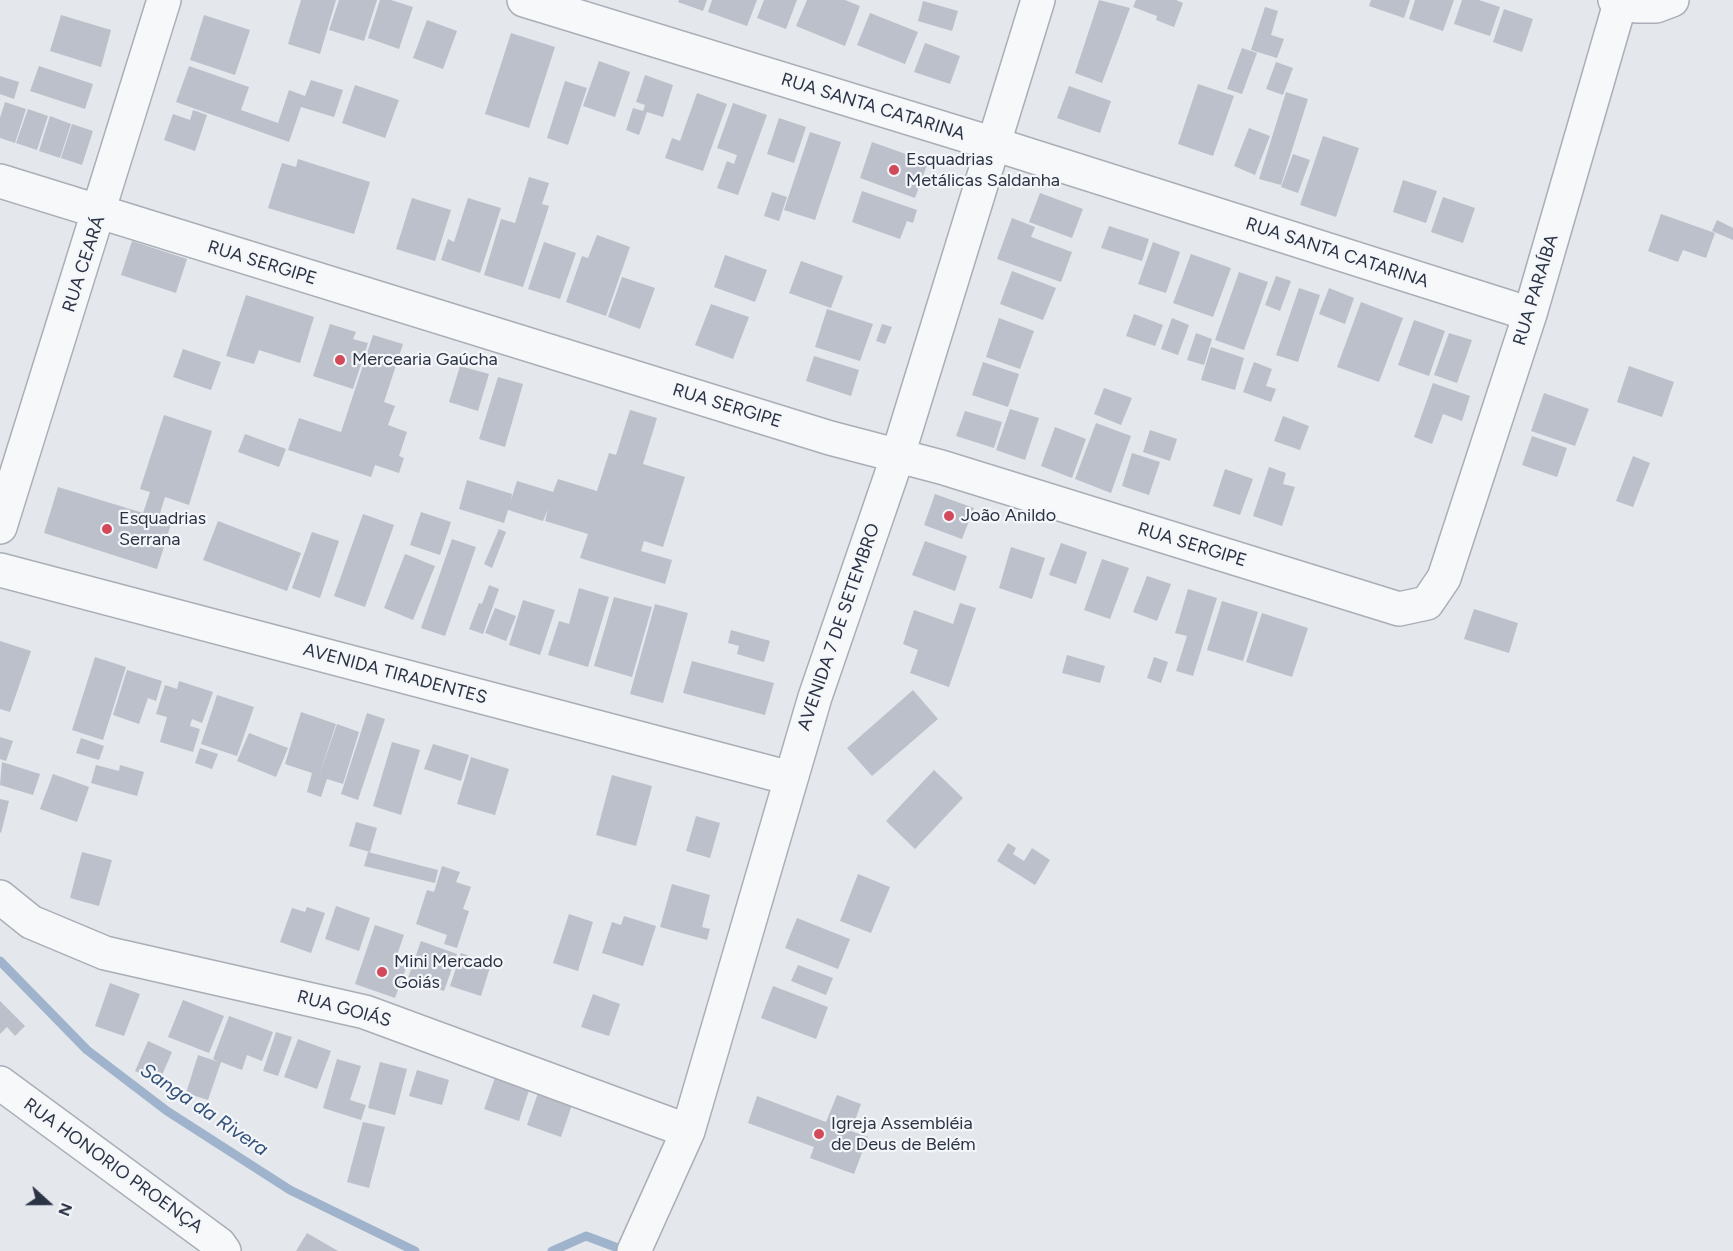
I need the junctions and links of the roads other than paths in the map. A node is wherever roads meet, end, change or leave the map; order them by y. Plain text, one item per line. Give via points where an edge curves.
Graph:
1 (165, 0) edge
2 (524, 0) edge
3 (1038, 0) edge
4 (1672, 0) edge
5 (1619, 1) edge
6 (994, 144) junction
7 (0, 181) edge
8 (100, 213) junction
9 (1530, 314) junction
10 (897, 458) junction
11 (0, 527) edge
12 (0, 570) edge
13 (1444, 578) joint
14 (790, 778) junction
15 (0, 897) edge
16 (0, 1083) edge
17 (688, 1131) junction
18 (638, 1244) edge
19 (224, 1251) edge

1 - 8 street, RUA CEARÁ
2 - 6 street, RUA SANTA CATARINA
3 - 6 street, AVENIDA 7 DE SETEMBRO
4 - 5 street via 1656,6
5 - 9 street, RUA PARAÍBA
6 - 9 street, RUA SANTA CATARINA
6 - 10 street, AVENIDA 7 DE SETEMBRO
7 - 8 street, RUA SERGIPE
8 - 10 street, RUA SERGIPE
8 - 11 street, RUA CEARÁ
9 - 13 street, RUA PARAÍBA
10 - 13 street, RUA SERGIPE via 941,467 1399,609 1427,603
10 - 14 street, AVENIDA 7 DE SETEMBRO
12 - 14 street, AVENIDA TIRADENTES
14 - 17 street, AVENIDA 7 DE SETEMBRO
15 - 17 street, RUA GOIÁS via 31,922 105,952 365,1012
16 - 19 street, RUA HONORIO PROENÇA
17 - 18 street, AVENIDA 7 DE SETEMBRO

